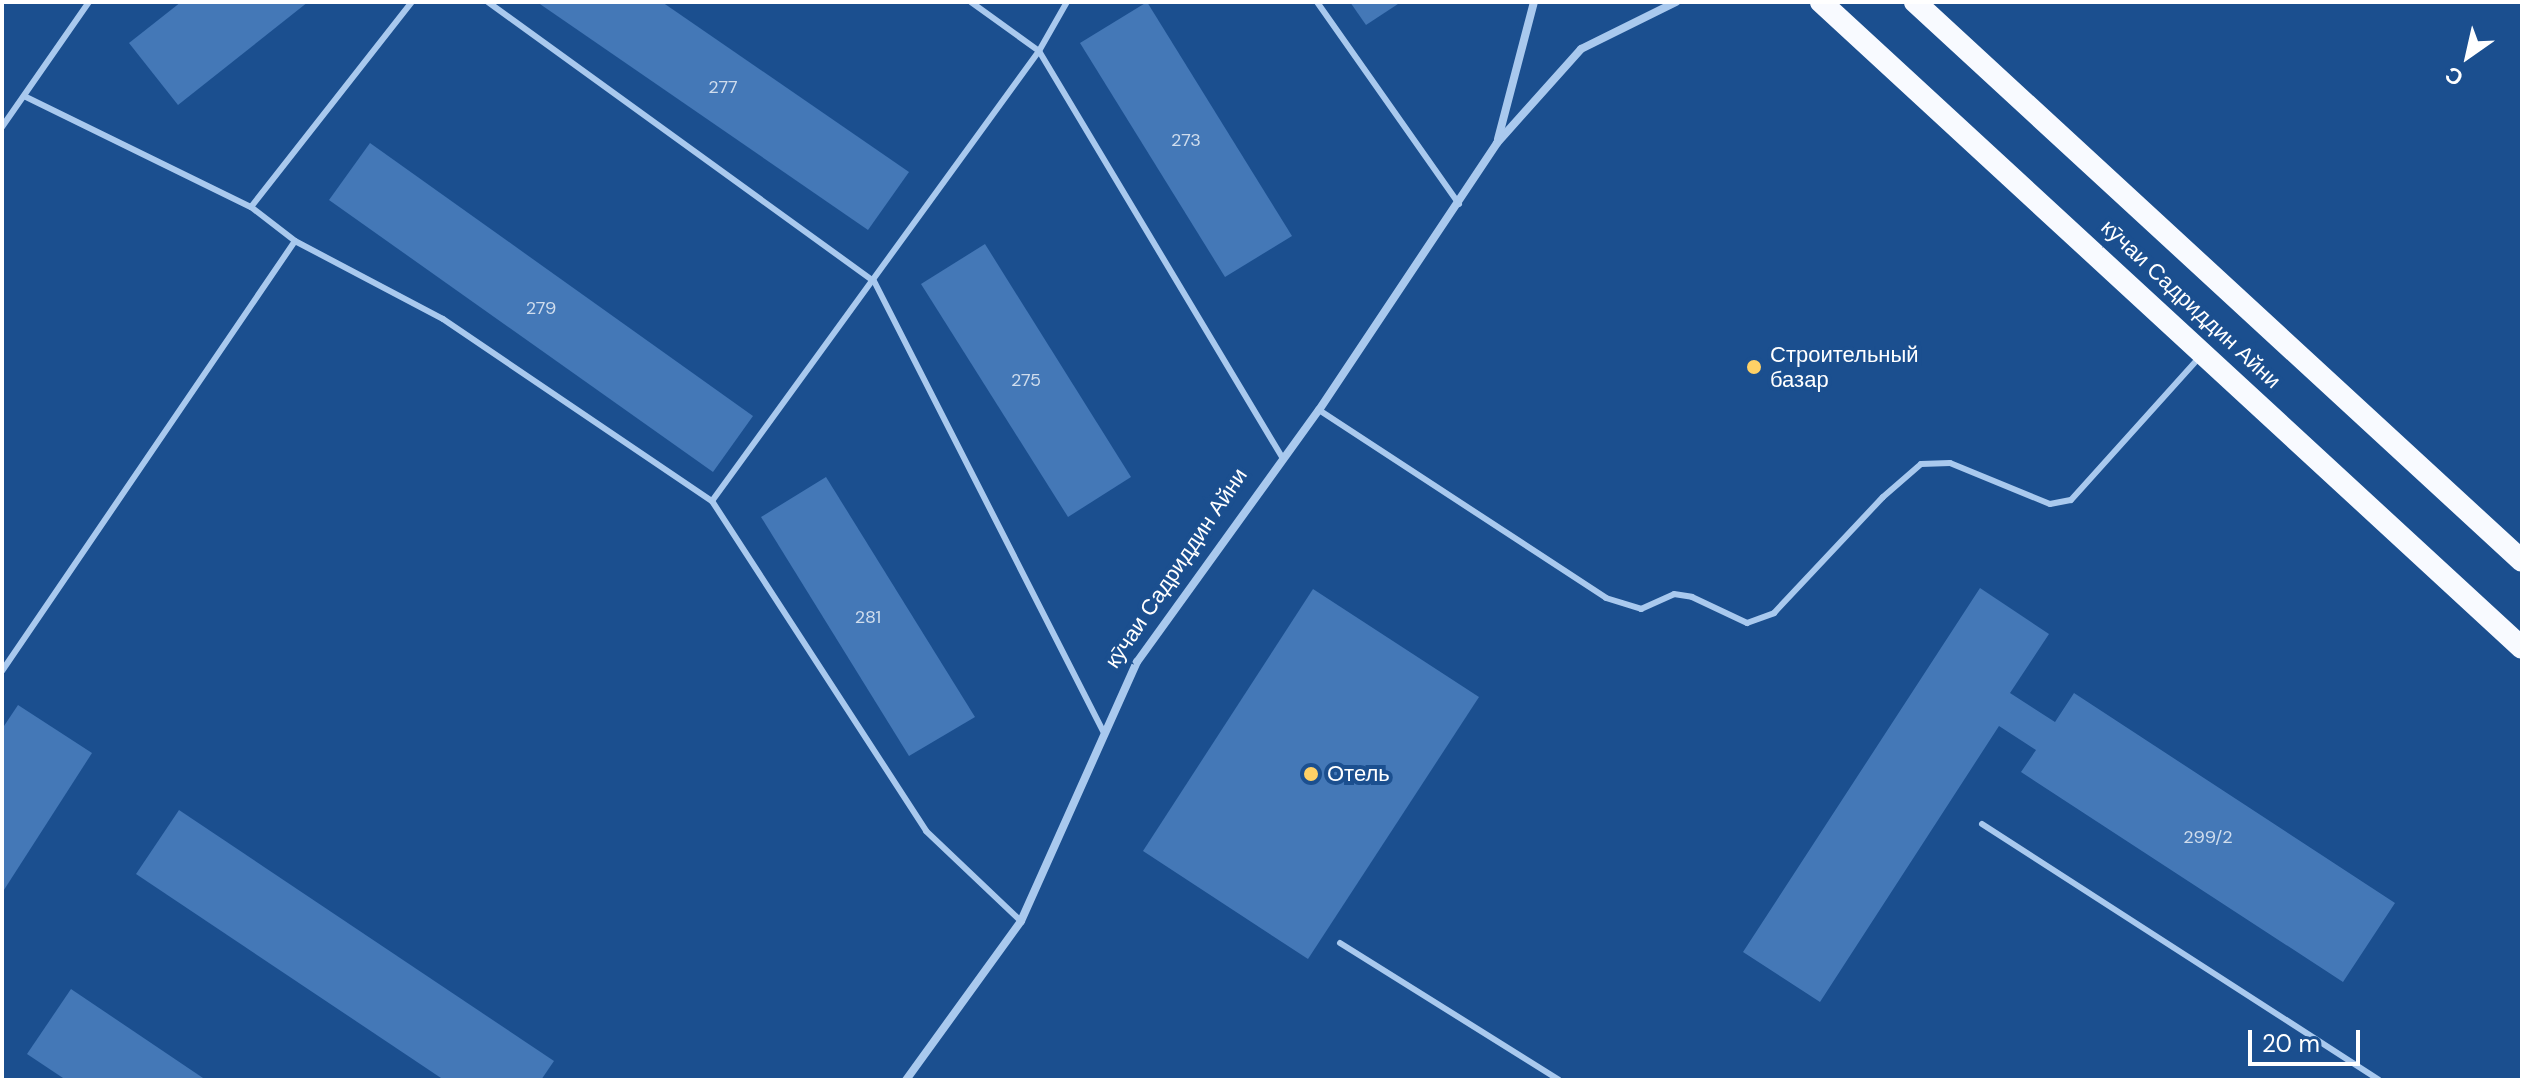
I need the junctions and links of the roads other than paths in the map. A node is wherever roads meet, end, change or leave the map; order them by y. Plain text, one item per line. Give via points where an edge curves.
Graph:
1 (89, 2) edge
2 (412, 2) edge
3 (488, 2) edge
4 (971, 2) edge
5 (1067, 2) edge
6 (1317, 2) edge
7 (1534, 2) edge
8 (1676, 2) edge
9 (1821, 2) edge
10 (1915, 2) edge
11 (1039, 51) junction
12 (24, 96) junction
13 (2, 127) edge
14 (1497, 143) junction
15 (1459, 204) junction
16 (251, 207) junction
17 (295, 241) junction
18 (874, 281) junction
19 (2205, 352) junction
20 (1319, 410) junction
21 (1283, 459) junction
22 (712, 501) junction
23 (2522, 561) edge
24 (2522, 648) edge
25 (2, 671) edge
26 (1104, 733) junction
27 (1982, 824) dead end
28 (1021, 921) junction
29 (1340, 943) dead end
30 (906, 1080) edge
31 (1559, 1080) edge
32 (2379, 1080) edge

1 - 12 lane
2 - 16 lane
3 - 18 lane
4 - 11 lane
5 - 11 lane
6 - 15 lane
7 - 14 street, кӯчаи Садриддин Айни
8 - 14 street, кӯчаи Садриддин Айни via 1581,49
9 - 19 highway, кӯчаи Садриддин Айни
10 - 23 highway, кӯчаи Садриддин Айни
11 - 18 lane
11 - 21 lane
12 - 13 lane
12 - 16 lane
14 - 15 street, кӯчаи Садриддин Айни
15 - 20 street, кӯчаи Садриддин Айни
16 - 17 lane
17 - 22 lane via 443,319
17 - 25 lane
18 - 22 lane
18 - 26 lane
19 - 20 lane via 2071,500 2050,504 1950,463 1921,464 1774,613 1747,623 1692,597 1674,594 1641,609 1606,598
19 - 24 highway, кӯчаи Садриддин Айни
20 - 21 street, кӯчаи Садриддин Айни
21 - 26 street, кӯчаи Садриддин Айни via 1137,662
22 - 28 lane via 926,831
26 - 28 street, кӯчаи Садриддин Айни
27 - 32 lane
28 - 30 street, кӯчаи Садриддин Айни
29 - 31 lane

